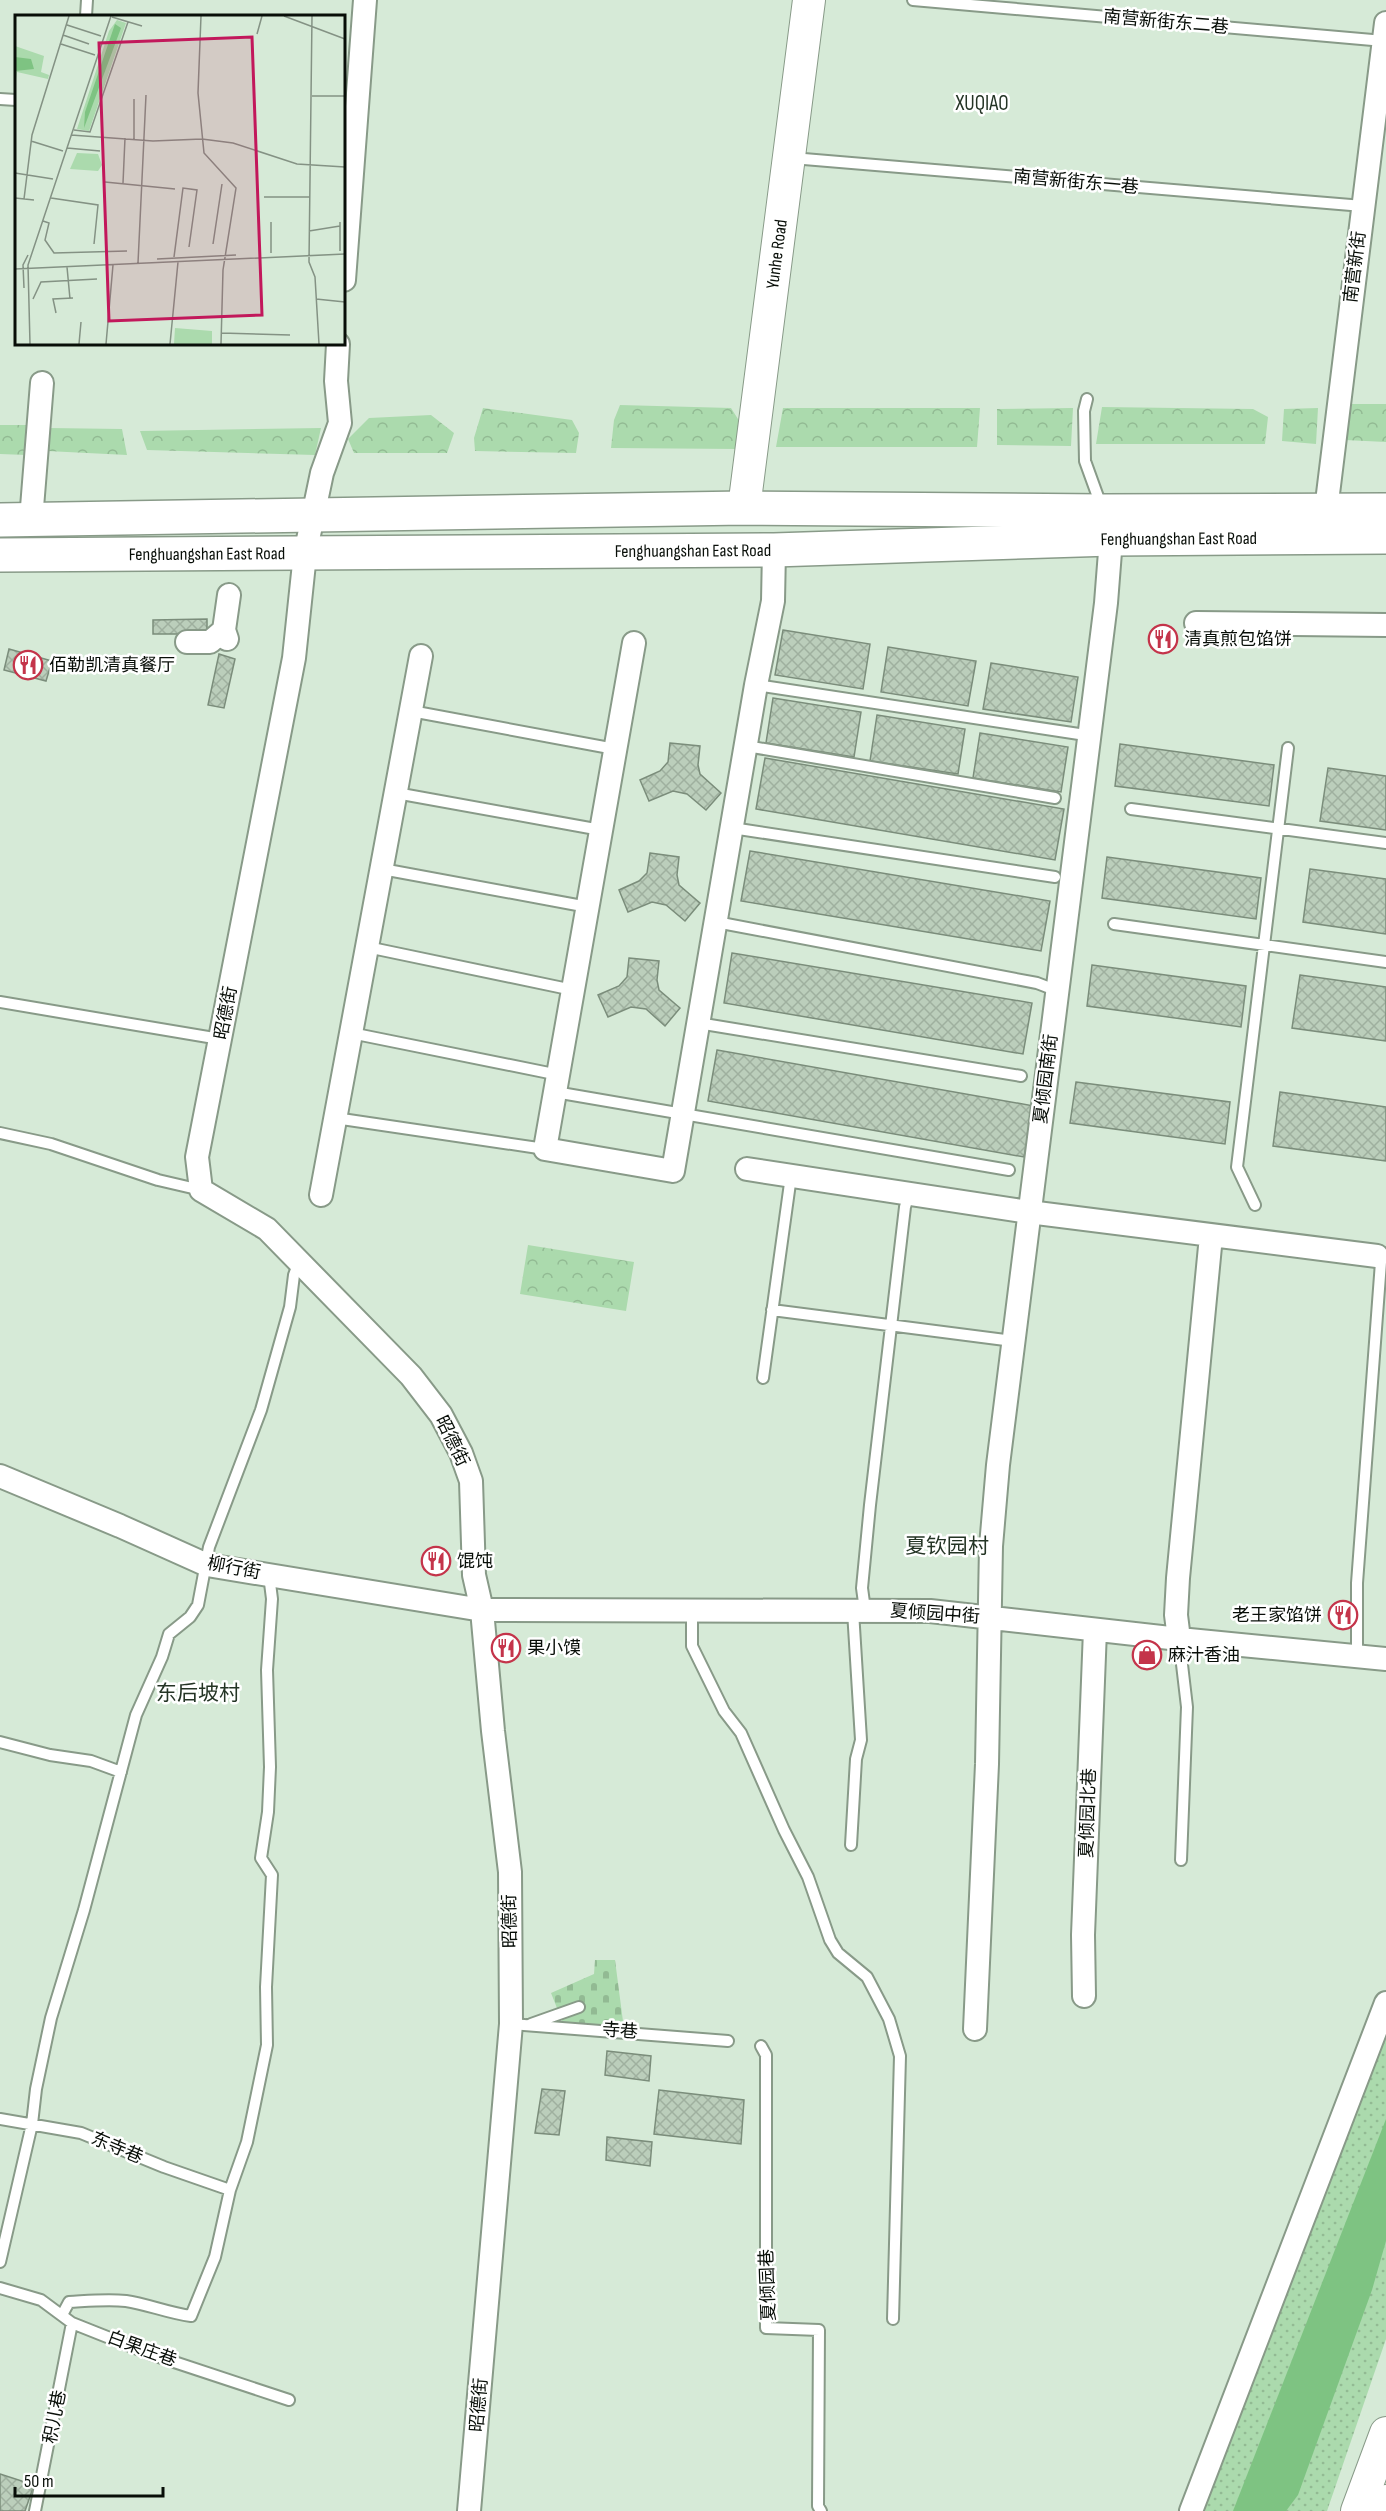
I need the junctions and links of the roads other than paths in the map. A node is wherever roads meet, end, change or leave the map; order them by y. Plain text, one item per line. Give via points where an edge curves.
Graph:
1 (87, 0) edge
2 (365, 0) edge
3 (809, 0) edge
4 (913, 0) edge
5 (86, 15) edge
6 (1385, 29) edge
7 (1382, 91) edge
8 (0, 99) edge
9 (15, 100) edge
10 (350, 124) edge
11 (789, 158) junction
12 (1363, 206) junction
13 (345, 254) edge
14 (339, 345) edge
15 (42, 383) dead end
16 (1087, 399) dead end
17 (744, 508) junction
18 (1326, 510) junction
19 (1386, 510) edge
20 (312, 516) junction
21 (16, 520) edge
22 (1107, 525) junction
23 (1386, 537) edge
24 (774, 550) junction
25 (305, 554) junction
26 (0, 555) edge
27 (230, 595) dead end
28 (1196, 623) dead end
29 (1386, 625) edge
30 (187, 642) dead end
31 (634, 643) dead end
32 (421, 656) dead end
33 (756, 685) junction
34 (411, 711) junction
35 (1079, 734) dead end
36 (746, 746) junction
37 (1288, 748) dead end
38 (615, 749) junction
39 (396, 793) junction
40 (1055, 798) dead end
41 (1131, 809) dead end
42 (732, 828) junction
43 (1280, 829) junction
44 (601, 830) junction
45 (1386, 843) edge
46 (382, 869) junction
47 (1055, 877) dead end
48 (588, 907) junction
49 (716, 922) junction
50 (1114, 924) dead end
51 (1264, 945) junction
52 (367, 947) junction
53 (1386, 962) edge
54 (1050, 988) dead end
55 (573, 990) junction
56 (0, 1002) edge
57 (698, 1023) junction
58 (351, 1033) junction
59 (220, 1039) junction
60 (1021, 1076) dead end
61 (557, 1083) junction
62 (683, 1114) junction
63 (335, 1118) junction
64 (0, 1133) edge
65 (545, 1149) junction
66 (747, 1169) dead end
67 (1009, 1170) dead end
68 (791, 1176) junction
69 (201, 1190) junction
70 (909, 1194) junction
71 (321, 1195) dead end
72 (1255, 1205) dead end
73 (1029, 1212) junction
74 (1211, 1236) junction
75 (1377, 1256) joint
76 (299, 1262) junction
77 (772, 1310) junction
78 (891, 1326) junction
79 (1013, 1341) junction
80 (763, 1378) dead end
81 (0, 1476) edge
82 (207, 1565) junction
83 (269, 1575) junction
84 (482, 1610) junction
85 (859, 1610) junction
86 (692, 1611) junction
87 (991, 1619) junction
88 (1095, 1630) junction
89 (1179, 1639) junction
90 (1357, 1656) junction
91 (1386, 1659) edge
92 (0, 1742) edge
93 (121, 1772) junction
94 (851, 1845) dead end
95 (1181, 1860) dead end
96 (1084, 1996) dead end
97 (1386, 2003) edge
98 (579, 2007) dead end
99 (519, 2025) junction
100 (975, 2029) dead end
101 (728, 2041) dead end
102 (761, 2046) dead end
103 (0, 2119) edge
104 (32, 2124) junction
105 (230, 2190) junction
106 (0, 2262) edge
107 (0, 2288) edge
108 (62, 2315) junction
109 (893, 2319) dead end
110 (72, 2323) junction
111 (288, 2400) dead end
112 (1386, 2433) edge
113 (1386, 2501) edge
114 (35, 2511) edge
115 (469, 2511) edge
116 (821, 2511) edge
117 (1191, 2511) edge
118 (1357, 2511) edge
119 (1382, 2511) edge

1 - 5 lane
2 - 10 street
3 - 11 street, Yunhe Road
4 - 6 lane, 南营新街东二巷
6 - 7 street, 南营新街
7 - 12 street, 南营新街
8 - 9 lane
10 - 13 street
11 - 12 lane, 南营新街东一巷
11 - 17 street, Yunhe Road
12 - 18 street, 南营新街
14 - 20 street, 昭德街 via 336,381 340,423
15 - 21 street
16 - 22 lane via 1085,461
17 - 20 main road, Fenghuangshan East Road
17 - 22 main road, Fenghuangshan East Road
18 - 19 main road, Fenghuangshan East Road
18 - 22 main road, Fenghuangshan East Road
20 - 21 main road, Fenghuangshan East Road
20 - 25 street, 昭德街
22 - 23 main road, Fenghuangshan East Road
22 - 24 main road, Fenghuangshan East Road
22 - 73 street, 夏倾园南街 via 1103,626
24 - 25 main road, Fenghuangshan East Road
24 - 33 street via 773,601
25 - 26 main road, Fenghuangshan East Road
25 - 59 street, 昭德街 via 294,658
27 - 30 street via 226,634 210,642
28 - 29 street
31 - 38 street
32 - 34 street
33 - 35 lane
33 - 36 street
34 - 38 lane
34 - 39 street
36 - 40 lane
36 - 42 street
37 - 43 lane
38 - 44 street
39 - 44 lane
39 - 46 street
41 - 43 lane
42 - 47 lane
42 - 49 street
43 - 45 lane
43 - 51 lane
44 - 48 street
46 - 48 lane
46 - 52 street
48 - 55 street
49 - 54 lane
49 - 57 street
50 - 51 lane
51 - 53 lane
51 - 72 lane via 1237,1167
52 - 55 lane
52 - 58 street
55 - 61 street
56 - 59 lane
57 - 60 lane
57 - 62 street
58 - 61 lane
58 - 63 street
59 - 69 street, 昭德街 via 197,1157
61 - 62 lane
61 - 65 street
62 - 65 street via 673,1171
62 - 67 lane
63 - 65 lane
63 - 71 street
64 - 69 lane via 51,1144 158,1180
66 - 68 street
68 - 70 street
68 - 77 lane
69 - 76 street, 昭德街 via 267,1229
70 - 73 street
70 - 78 lane
73 - 74 street
73 - 79 street, 夏倾园南街
74 - 75 street
74 - 89 street via 1178,1578
75 - 90 lane via 1382,1262 1358,1583
76 - 82 lane via 261,1410 209,1547
76 - 84 street, 昭德街 via 411,1376 441,1415 461,1452 471,1481 474,1575
77 - 78 lane
77 - 80 lane
78 - 79 lane
78 - 85 lane
79 - 87 street, 夏倾园南街 via 991,1546
81 - 82 street, 柳行街
82 - 83 street, 柳行街
82 - 93 lane via 198,1605 169,1634 136,1715
83 - 84 street, 柳行街
83 - 105 lane via 270,1767 261,1858 272,1875 267,2045 247,2142
84 - 86 street, 夏倾园中街
84 - 99 street, 昭德街 via 510,1872
85 - 86 street, 夏倾园中街
85 - 87 street, 夏倾园中街 via 930,1611
85 - 94 lane via 861,1740 856,1759
86 - 109 lane via 693,1646 724,1711 741,1733 808,1877 830,1940 838,1953 867,1977 889,2019 900,2056
87 - 88 street, 夏倾园中街
87 - 100 street, 夏倾园南街
88 - 89 street, 夏倾园中街
88 - 96 street, 夏倾园北巷
89 - 90 street, 夏倾园中街
89 - 95 lane via 1187,1707
90 - 91 street, 夏倾园中街
92 - 93 lane via 91,1761
93 - 104 lane via 51,2018
97 - 117 street
98 - 99 lane
99 - 101 lane, 寺巷
99 - 115 street, 昭德街
102 - 116 lane, 夏倾园巷 via 766,2055 766,2328 819,2330
103 - 104 lane, 东寺巷
104 - 105 lane, 东寺巷 via 81,2133
104 - 106 lane
105 - 108 lane via 215,2258 191,2316 128,2301 96,2300 69,2302
107 - 108 lane, 白果庄巷 via 41,2300
108 - 110 lane, 白果庄巷
110 - 111 lane, 白果庄巷 via 150,2354
110 - 114 lane, 积儿巷
112 - 118 street
113 - 119 street

